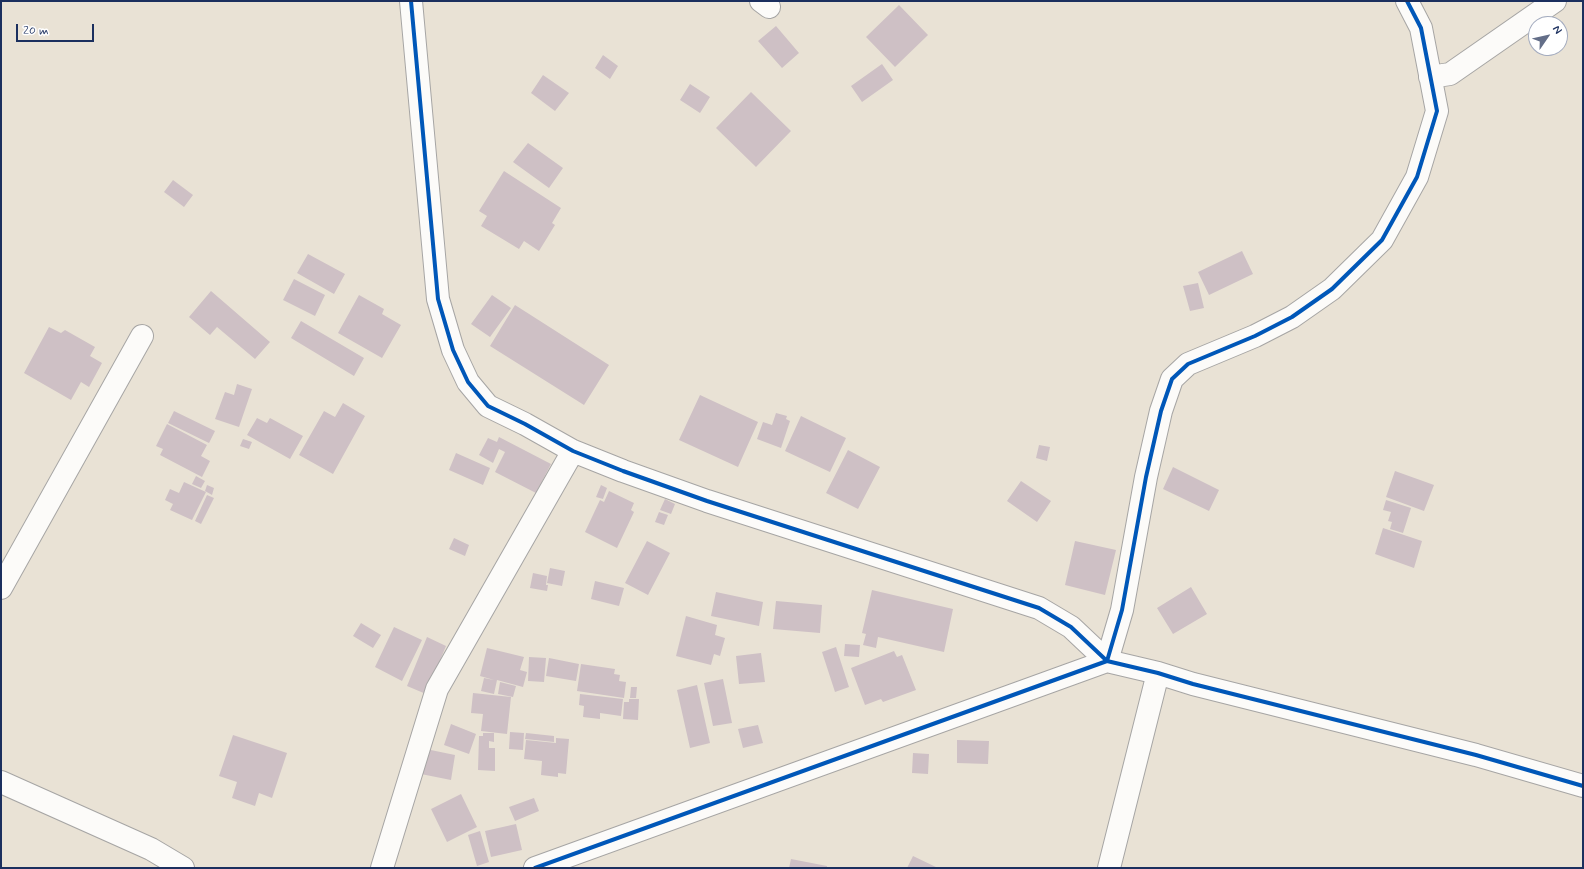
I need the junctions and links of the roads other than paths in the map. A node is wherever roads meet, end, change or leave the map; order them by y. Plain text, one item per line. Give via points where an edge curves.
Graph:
1 (411, 1) edge
2 (1407, 1) edge
3 (1555, 1) edge
4 (1430, 77) junction
5 (142, 336) dead end
6 (573, 451) junction
7 (1, 588) edge
8 (1107, 661) junction
9 (1158, 673) junction
10 (1, 782) edge
11 (1583, 786) edge
12 (183, 868) edge
13 (382, 868) edge
14 (535, 868) edge
15 (1108, 868) edge

1 - 6 street via 438,299 453,350 468,382 488,406
2 - 4 street via 1421,28
3 - 4 street via 1450,74
4 - 8 street via 1437,111 1417,177 1382,240 1332,288 1292,317 1255,336 1188,364 1172,379 1146,477 1122,610
5 - 7 street
6 - 8 street via 707,501 1039,608 1071,627
6 - 13 street via 437,690
8 - 9 street
8 - 14 street
9 - 11 street via 1192,684 1476,755
9 - 15 street
10 - 12 street via 151,850

